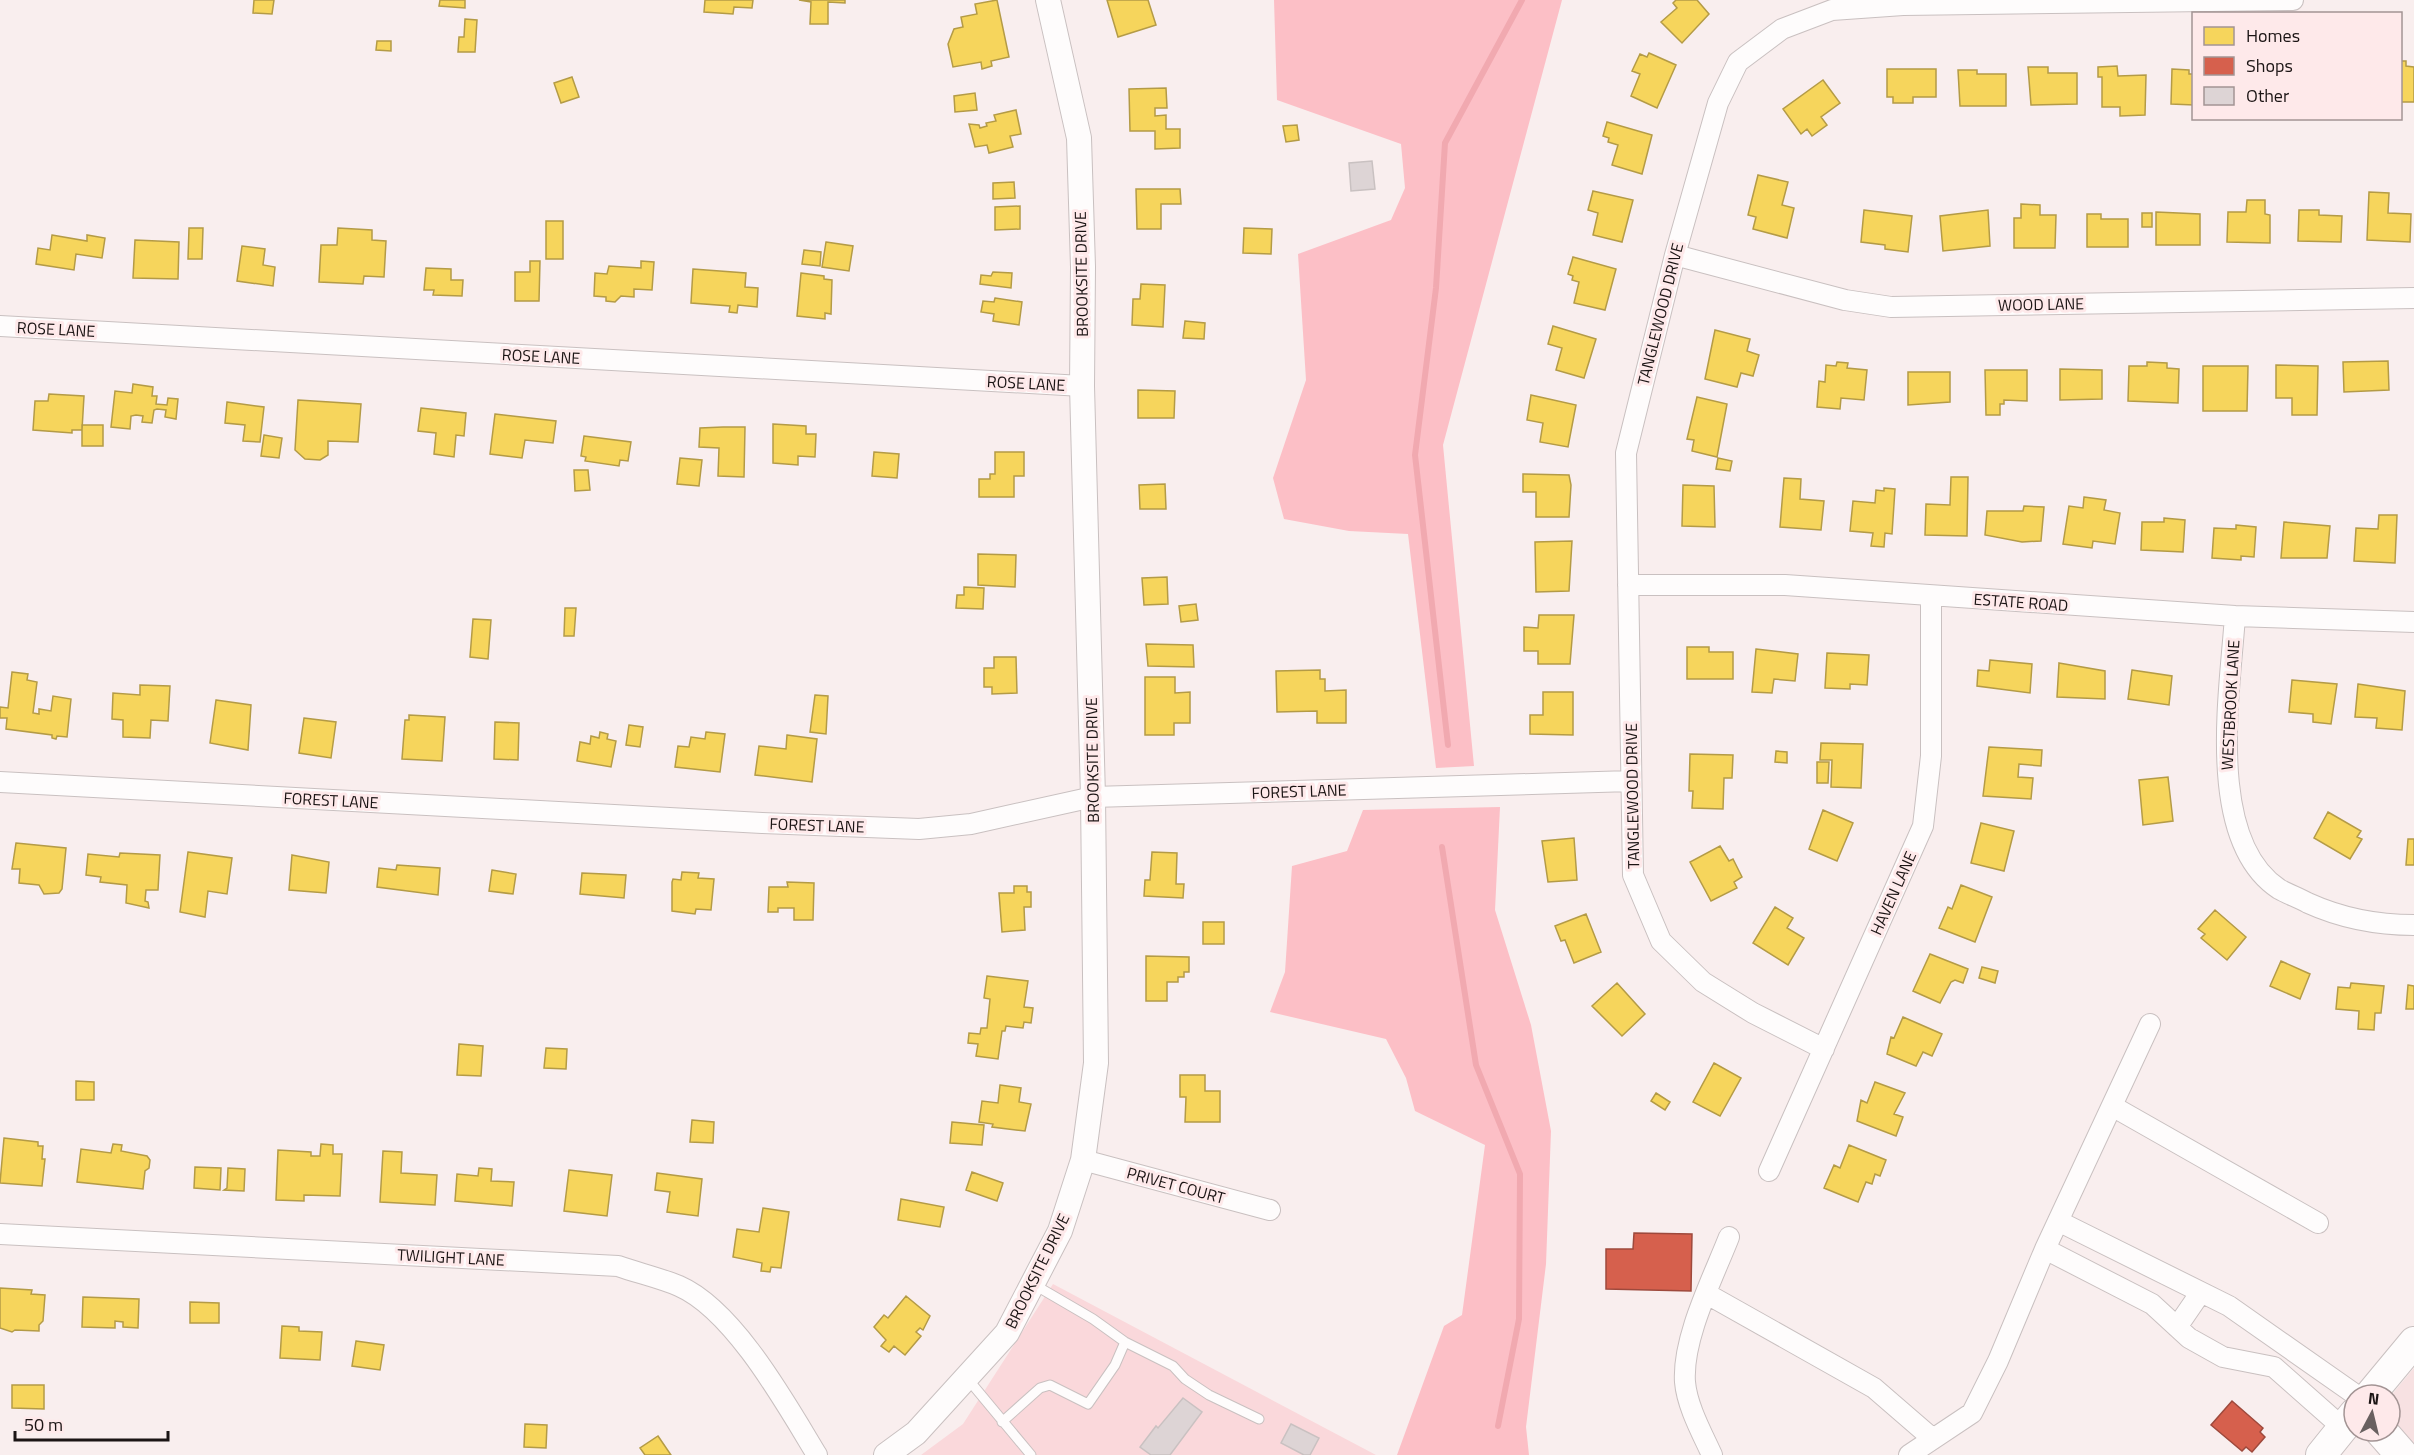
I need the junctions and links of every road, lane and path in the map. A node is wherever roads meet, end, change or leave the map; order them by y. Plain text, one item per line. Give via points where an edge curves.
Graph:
1 (1048, 0) edge
2 (2293, 0) edge
3 (1903, 3) edge
4 (1675, 255) junction
5 (2414, 298) edge
6 (0, 326) edge
7 (1082, 386) junction
8 (1628, 585) junction
9 (1931, 596) junction
10 (2235, 616) junction
11 (2414, 622) edge
12 (1631, 781) junction
13 (0, 782) edge
14 (1094, 797) junction
15 (2414, 925) edge
16 (2150, 1024) dead end
17 (1824, 1049) junction
18 (2112, 1106) junction
19 (1083, 1160) junction
20 (1769, 1171) dead end
21 (1270, 1210) dead end
22 (2058, 1221) junction
23 (2318, 1223) dead end
24 (0, 1234) edge
25 (1729, 1237) dead end
26 (2045, 1249) junction
27 (1033, 1284) junction
28 (2201, 1292) junction
29 (1707, 1294) junction
30 (2177, 1327) junction
31 (1125, 1342) junction
32 (2414, 1342) edge
33 (967, 1378) junction
34 (2380, 1383) edge
35 (2342, 1385) edge
36 (2342, 1417) edge
37 (1259, 1419) dead end
38 (1002, 1422) junction
39 (2342, 1429) edge
40 (1933, 1439) junction
41 (2392, 1443) edge
42 (817, 1455) edge
43 (886, 1455) edge
44 (1031, 1455) edge
45 (1712, 1455) edge
46 (1909, 1455) edge
47 (2321, 1455) edge
48 (2402, 1455) edge

1 - 7 street, BROOKSITE DRIVE via 1079,138
2 - 3 street, TANGLEWOOD DRIVE
3 - 4 street, TANGLEWOOD DRIVE via 1832,10 1782,28 1738,62 1718,103
4 - 5 street, WOOD LANE via 1845,300 1891,307
4 - 8 street, TANGLEWOOD DRIVE via 1626,453
6 - 7 street, ROSE LANE
7 - 14 street, BROOKSITE DRIVE
8 - 9 street, ESTATE ROAD via 1785,585
8 - 12 street, TANGLEWOOD DRIVE
9 - 10 street, ESTATE ROAD
9 - 17 street, HAVEN LANE via 1931,756 1923,826
10 - 11 street, ESTATE ROAD
10 - 15 street, WESTBROOK LANE via 2226,775 2237,830 2255,864 2278,888 2324,910 2382,925
12 - 14 street, FOREST LANE
12 - 17 street, TANGLEWOOD DRIVE via 1633,874 1661,941 1703,982
13 - 14 street, FOREST LANE via 919,829 971,824
14 - 19 street, BROOKSITE DRIVE via 1096,1063
16 - 18 street
17 - 20 street, HAVEN LANE
18 - 22 street
18 - 23 street
19 - 21 street, PRIVET COURT
19 - 27 street, BROOKSITE DRIVE via 1060,1231
22 - 26 street
22 - 28 street
24 - 42 street, TWILIGHT LANE via 618,1266 681,1287 729,1323
25 - 29 street
26 - 30 street via 2152,1304
26 - 40 street via 1972,1413
27 - 31 lane
27 - 33 street, BROOKSITE DRIVE via 1008,1333
28 - 30 street
28 - 35 street via 2229,1306
29 - 40 street via 1874,1388
29 - 45 street via 1691,1333 1685,1382
30 - 36 street via 2223,1357 2274,1367
31 - 37 lane via 1173,1366 1209,1395
31 - 38 lane via 1115,1365 1088,1404 1050,1384 1040,1388
32 - 34 main road
33 - 38 lane
33 - 43 street, BROOKSITE DRIVE via 916,1433
38 - 44 lane
39 - 47 main road
40 - 46 street
41 - 48 highway

